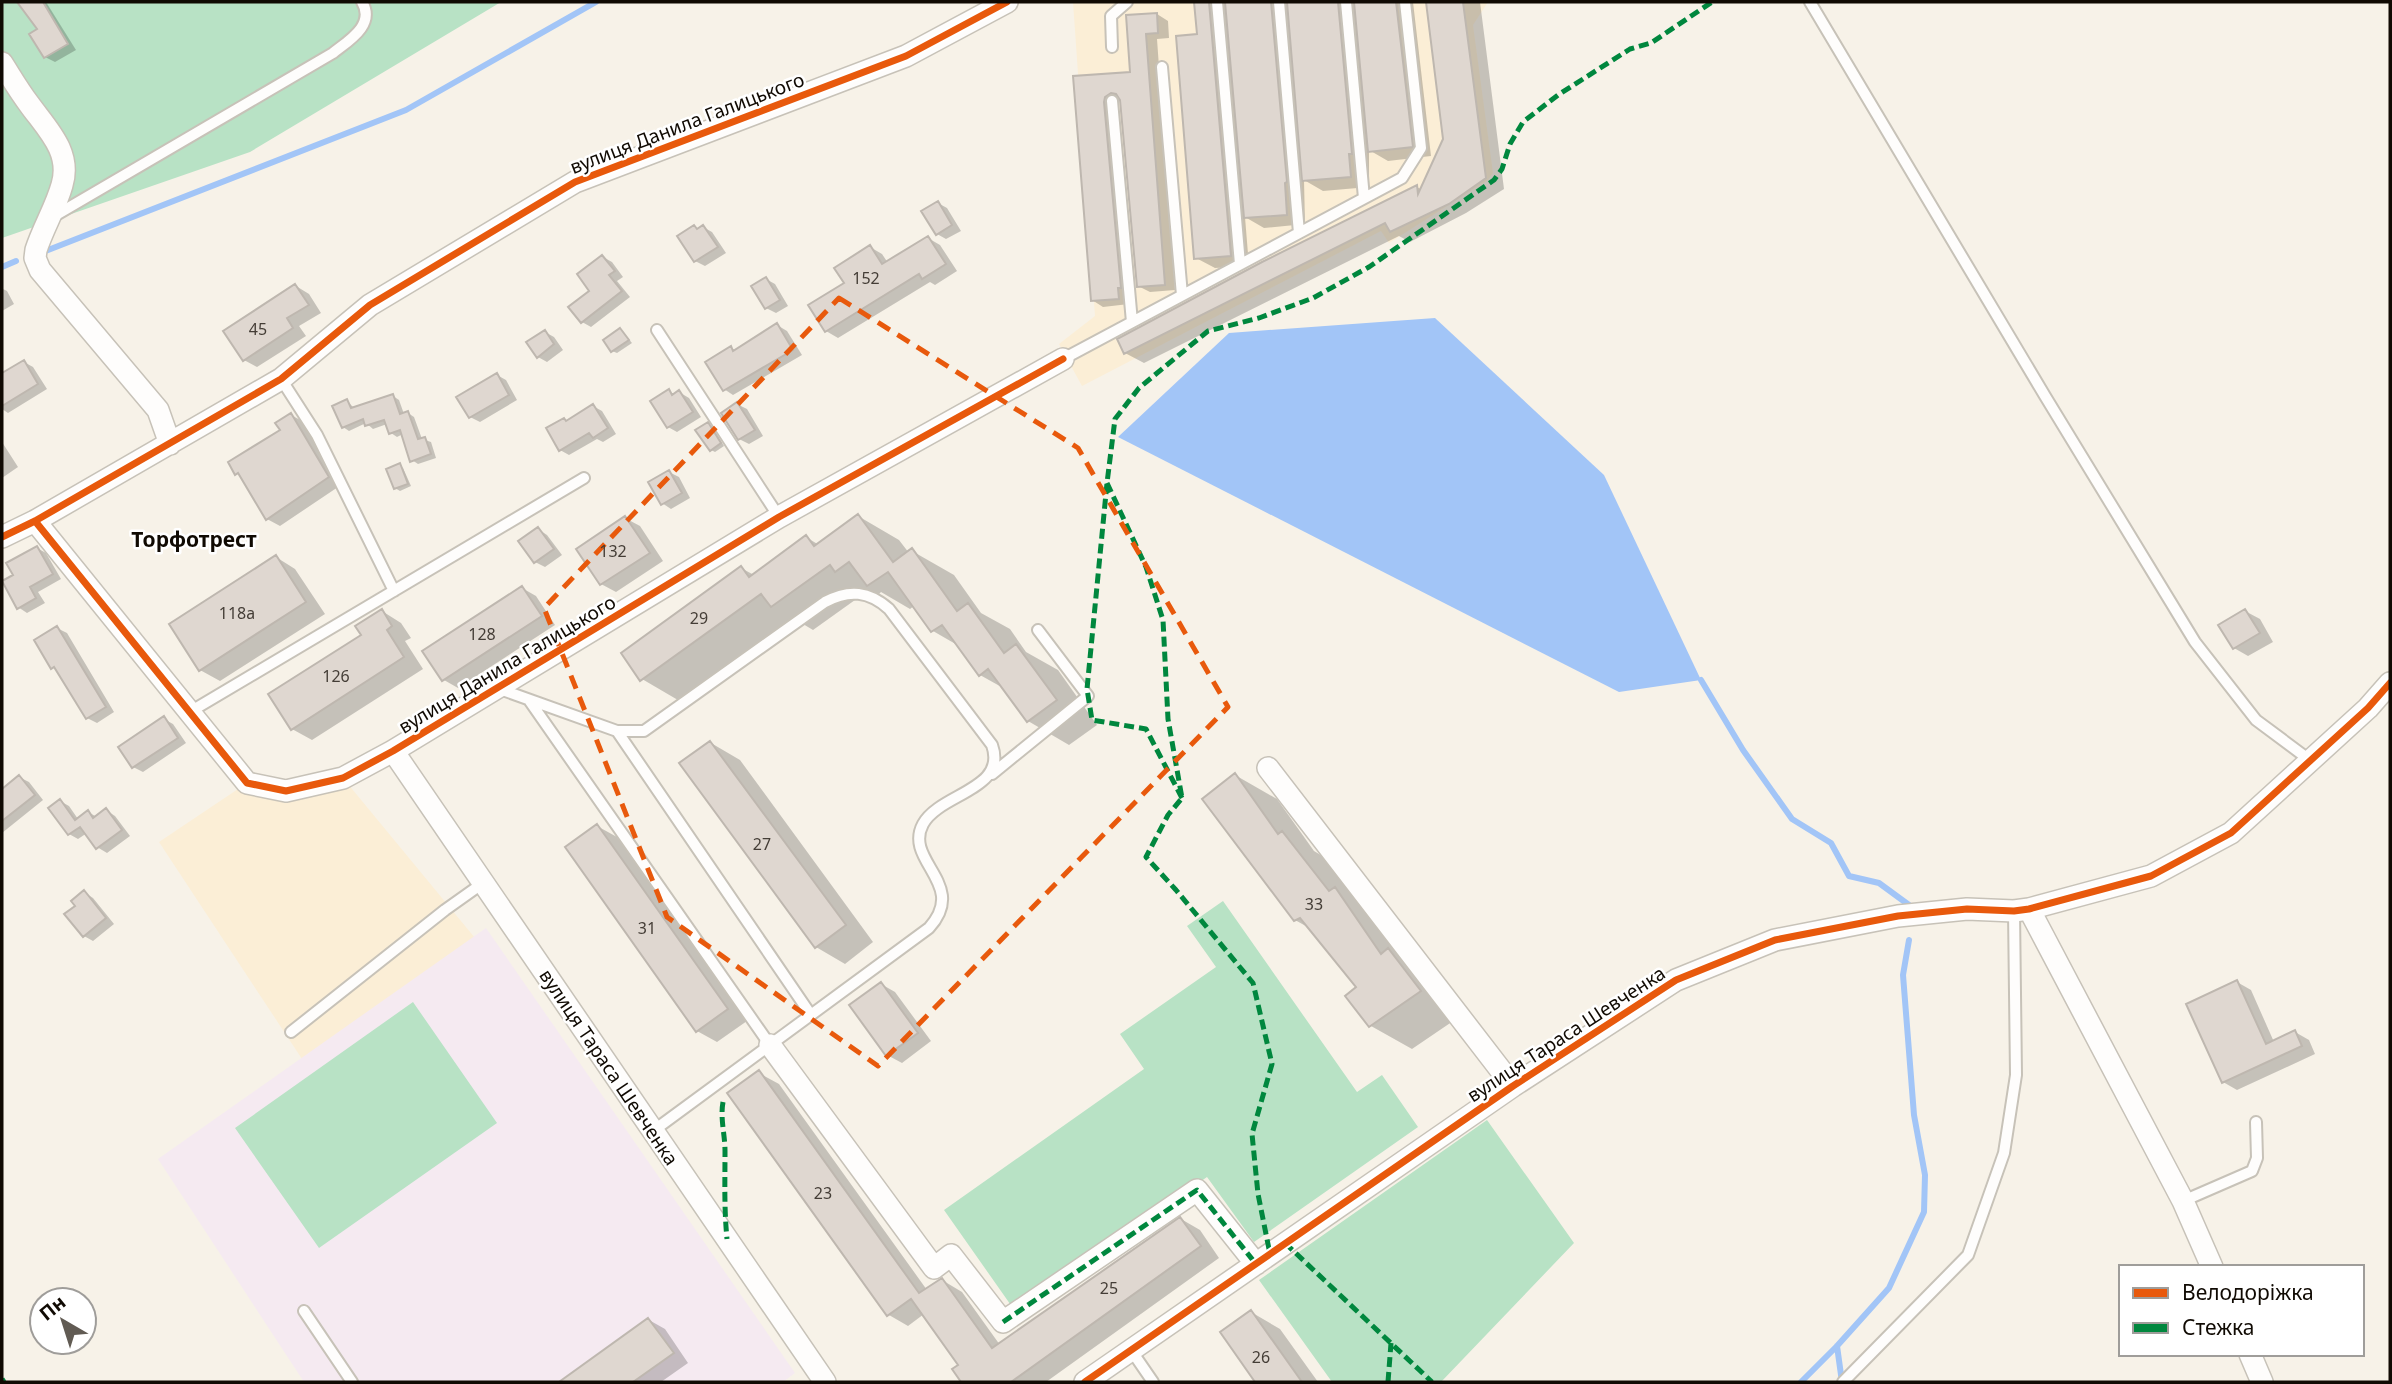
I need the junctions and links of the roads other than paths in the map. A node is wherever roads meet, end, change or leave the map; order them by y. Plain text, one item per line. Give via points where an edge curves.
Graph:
1 (362, 2) edge
2 (1007, 2) edge
3 (1127, 2) edge
4 (1217, 2) edge
5 (1279, 2) edge
6 (1346, 2) edge
7 (1405, 2) edge
8 (1811, 2) edge
9 (1112, 47) dead end
10 (2, 64) edge
11 (1162, 67) dead end
12 (1112, 101) dead end
13 (1364, 198) junction
14 (48, 220) junction
15 (1299, 233) junction
16 (1240, 264) junction
17 (1182, 295) junction
18 (1132, 322) junction
19 (657, 330) dead end
20 (1063, 359) joint
21 (281, 379) junction
22 (170, 444) junction
23 (584, 478) dead end
24 (779, 517) junction
25 (35, 521) junction
26 (2, 537) edge
27 (394, 591) junction
28 (1038, 630) dead end
29 (2390, 683) edge
30 (497, 688) junction
31 (529, 699) junction
32 (188, 712) junction
33 (617, 732) junction
34 (393, 751) junction
35 (2311, 761) junction
36 (1268, 768) dead end
37 (987, 778) junction
38 (483, 883) junction
39 (2022, 910) junction
40 (811, 1016) junction
41 (291, 1032) dead end
42 (770, 1045) junction
43 (1513, 1086) junction
44 (2256, 1122) dead end
45 (653, 1131) junction
46 (2183, 1201) junction
47 (1256, 1264) junction
48 (2211, 1265) edge
49 (304, 1311) dead end
50 (1131, 1350) junction
51 (2251, 1356) edge
52 (352, 1382) edge
53 (825, 1382) edge
54 (1084, 1382) edge
55 (1153, 1382) edge
56 (1843, 1382) edge
57 (2262, 1382) edge

1 - 14 lane via 366,19 358,33 332,53
2 - 21 street, вулиця Данила Галицького via 906,56 575,182 370,305
3 - 9 lane via 1111,16
4 - 16 lane
5 - 15 lane
6 - 13 lane
7 - 13 lane via 1421,148 1402,178
8 - 35 lane via 2195,642 2256,720
10 - 14 street via 53,135 64,160 62,186
11 - 17 lane
12 - 18 lane
13 - 15 lane
14 - 22 street via 36,250 40,270 158,410
15 - 16 lane
16 - 17 lane
17 - 18 lane
18 - 20 lane
19 - 24 lane
20 - 24 street, вулиця Данила Галицького
21 - 22 street, вулиця Данила Галицького
21 - 27 lane via 317,435
22 - 25 street, вулиця Данила Галицького
23 - 27 lane
24 - 30 street, вулиця Данила Галицького
25 - 26 street, вулиця Данила Галицького
25 - 32 street, вулиця Данила Галицького
27 - 32 lane
28 - 37 lane via 1088,696
29 - 35 street, вулиця Тараса Шевченка
30 - 31 lane
30 - 34 street, вулиця Данила Галицького
31 - 33 lane
31 - 42 lane
32 - 34 street, вулиця Данила Галицького via 247,783 286,791 343,778
33 - 37 lane via 644,731 825,602 858,593 889,609 992,745 995,762
33 - 40 lane
34 - 38 street, вулиця Тараса Шевченка
35 - 39 street, вулиця Тараса Шевченка via 2231,833 2151,876
36 - 43 street
37 - 40 lane via 930,815 920,831 922,850 941,885 942,908 937,919
38 - 41 lane
38 - 45 street, вулиця Тараса Шевченка
39 - 43 street, вулиця Тараса Шевченка via 1967,909 1898,916 1775,940 1676,980
39 - 46 street
39 - 56 lane via 2016,1074 2004,1153 1968,1255
40 - 42 lane
42 - 45 lane
42 - 47 street via 934,1269 951,1255 1003,1322 1197,1190
43 - 47 street, вулиця Тараса Шевченка
44 - 46 lane via 2257,1158 2252,1171
45 - 53 street, вулиця Тараса Шевченка
46 - 48 street
47 - 50 street, вулиця Тараса Шевченка
49 - 52 lane
50 - 54 street, вулиця Тараса Шевченка
50 - 55 lane
51 - 57 street

